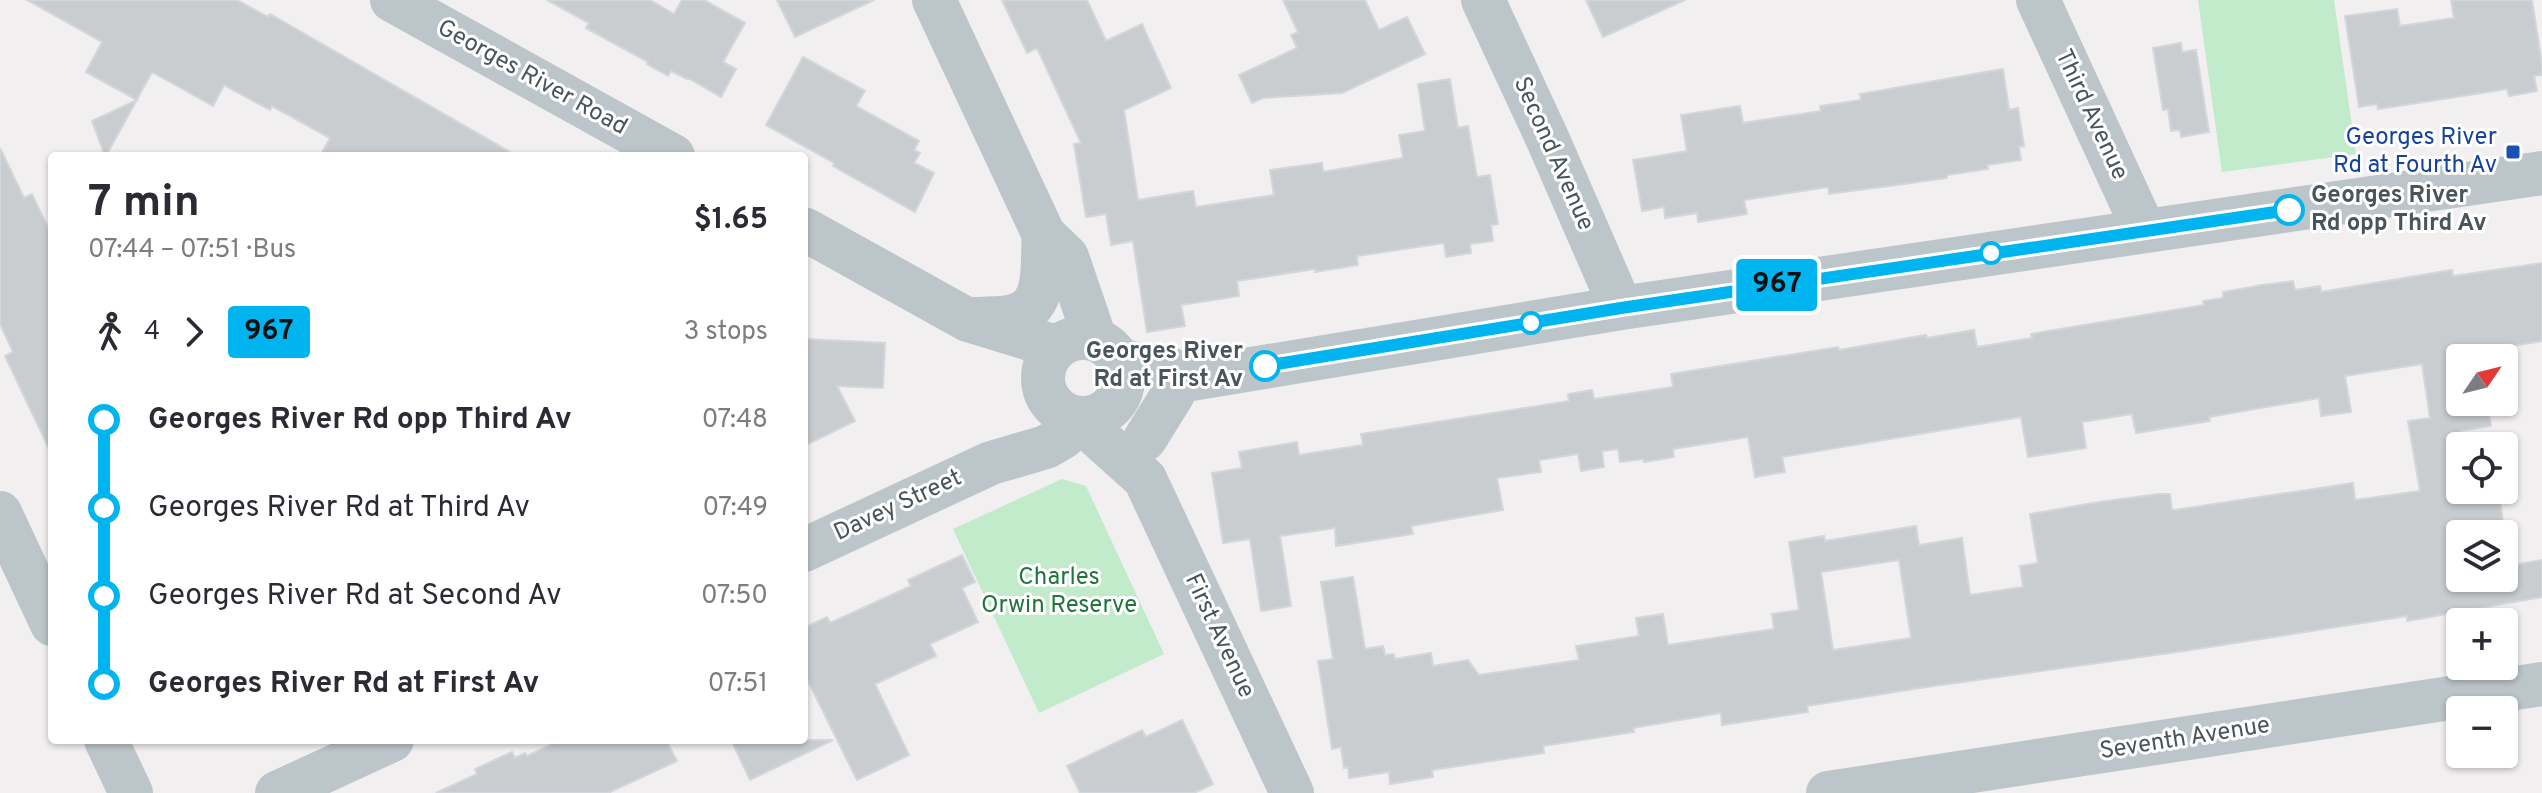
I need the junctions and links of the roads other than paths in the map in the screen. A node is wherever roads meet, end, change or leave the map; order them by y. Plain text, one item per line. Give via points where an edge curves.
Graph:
1 (392, 0) edge
2 (934, 0) edge
3 (1483, 0) edge
4 (2038, 0) edge
5 (666, 152) edge
6 (2542, 173) edge
7 (2144, 230) junction
8 (808, 231) edge
9 (1044, 235) junction
10 (1621, 308) junction
11 (968, 320) junction
12 (1084, 382) junction
13 (1182, 387) junction
14 (1145, 459) junction
15 (0, 513) edge
16 (808, 548) edge
17 (48, 615) edge
18 (2542, 684) edge
19 (108, 744) edge
20 (383, 744) edge
21 (131, 793) edge
22 (277, 793) edge
23 (1292, 793) edge
24 (1828, 793) edge

1 - 5 street, Georges River Road
2 - 9 street, First Avenue
3 - 10 street, Second Avenue
4 - 7 street, Third Avenue
6 - 7 street
7 - 10 street
8 - 11 street
9 - 11 street, First Avenue via 1041,290 1035,301 1012,316
9 - 12 street, First Avenue via 1067,257
10 - 13 street
11 - 12 street via 985,344
12 - 13 street via 1140,365 1168,368
12 - 14 street, First Avenue
12 - 16 street, Davey Street via 1063,437 991,463
13 - 14 street
14 - 23 street, First Avenue
15 - 17 street
18 - 24 street, Seventh Avenue
19 - 21 street
20 - 22 street

